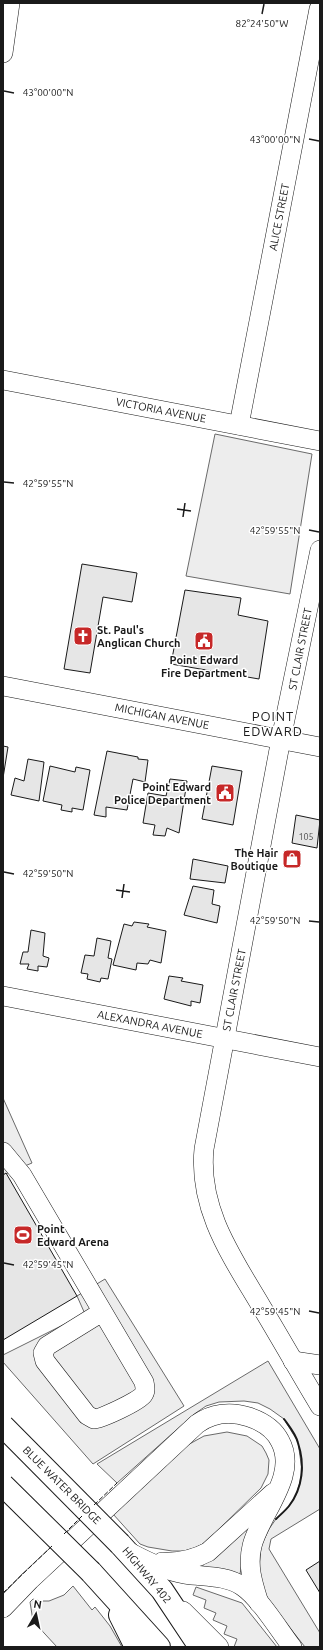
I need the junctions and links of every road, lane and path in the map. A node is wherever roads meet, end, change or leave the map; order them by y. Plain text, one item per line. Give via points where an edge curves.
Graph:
1 (10, 3) edge
2 (319, 9) edge
3 (3, 53) edge
4 (3, 380) edge
5 (239, 425) junction
6 (320, 441) edge
7 (320, 550) edge
8 (3, 686) edge
9 (281, 740) junction
10 (320, 747) edge
11 (3, 996) edge
12 (224, 1039) junction
13 (320, 1057) edge
14 (3, 1152) edge
15 (102, 1312) junction
16 (293, 1360) junction
17 (320, 1365) edge
18 (320, 1406) edge
19 (3, 1426) edge
20 (281, 1483) junction
21 (3, 1485) edge
22 (130, 1551) junction
23 (106, 1587) junction
24 (162, 1590) junction
25 (259, 1603) junction
26 (3, 1608) edge
27 (136, 1647) edge
28 (159, 1647) edge
29 (200, 1647) edge
30 (219, 1647) edge
31 (292, 1647) edge

1 - 3 street
2 - 5 street, ALICE STREET
4 - 5 street, VICTORIA AVENUE
5 - 6 street, VICTORIA AVENUE
7 - 9 street, ST CLAIR STREET
8 - 9 street, MICHIGAN AVENUE
9 - 10 street, MICHIGAN AVENUE
9 - 12 street, ST CLAIR STREET
11 - 12 street, ALEXANDRA AVENUE
12 - 13 street, ALEXANDRA AVENUE
12 - 16 street, ST CLAIR STREET via 202,1165 205,1191 227,1248
14 - 15 street via 22,1175
15 - 15 street via 47,1346 43,1353 45,1361 87,1414 94,1419 102,1418 141,1397 146,1391 144,1382
16 - 17 street
16 - 18 street, ST CLAIR STREET
19 - 22 highway, BLUE WATER BRIDGE, bridge
20 - 22 street via 208,1552 198,1558 175,1562
20 - 25 street via 252,1546 251,1580
20 - 26 street via 286,1460 282,1444 273,1431 257,1420 239,1414 210,1416 197,1424
21 - 23 highway, bridge
22 - 24 highway, HIGHWAY 402
22 - 25 street via 174,1572 235,1582 249,1591
23 - 27 highway
23 - 28 highway
24 - 29 highway, HIGHWAY 402
24 - 30 street
25 - 31 street

